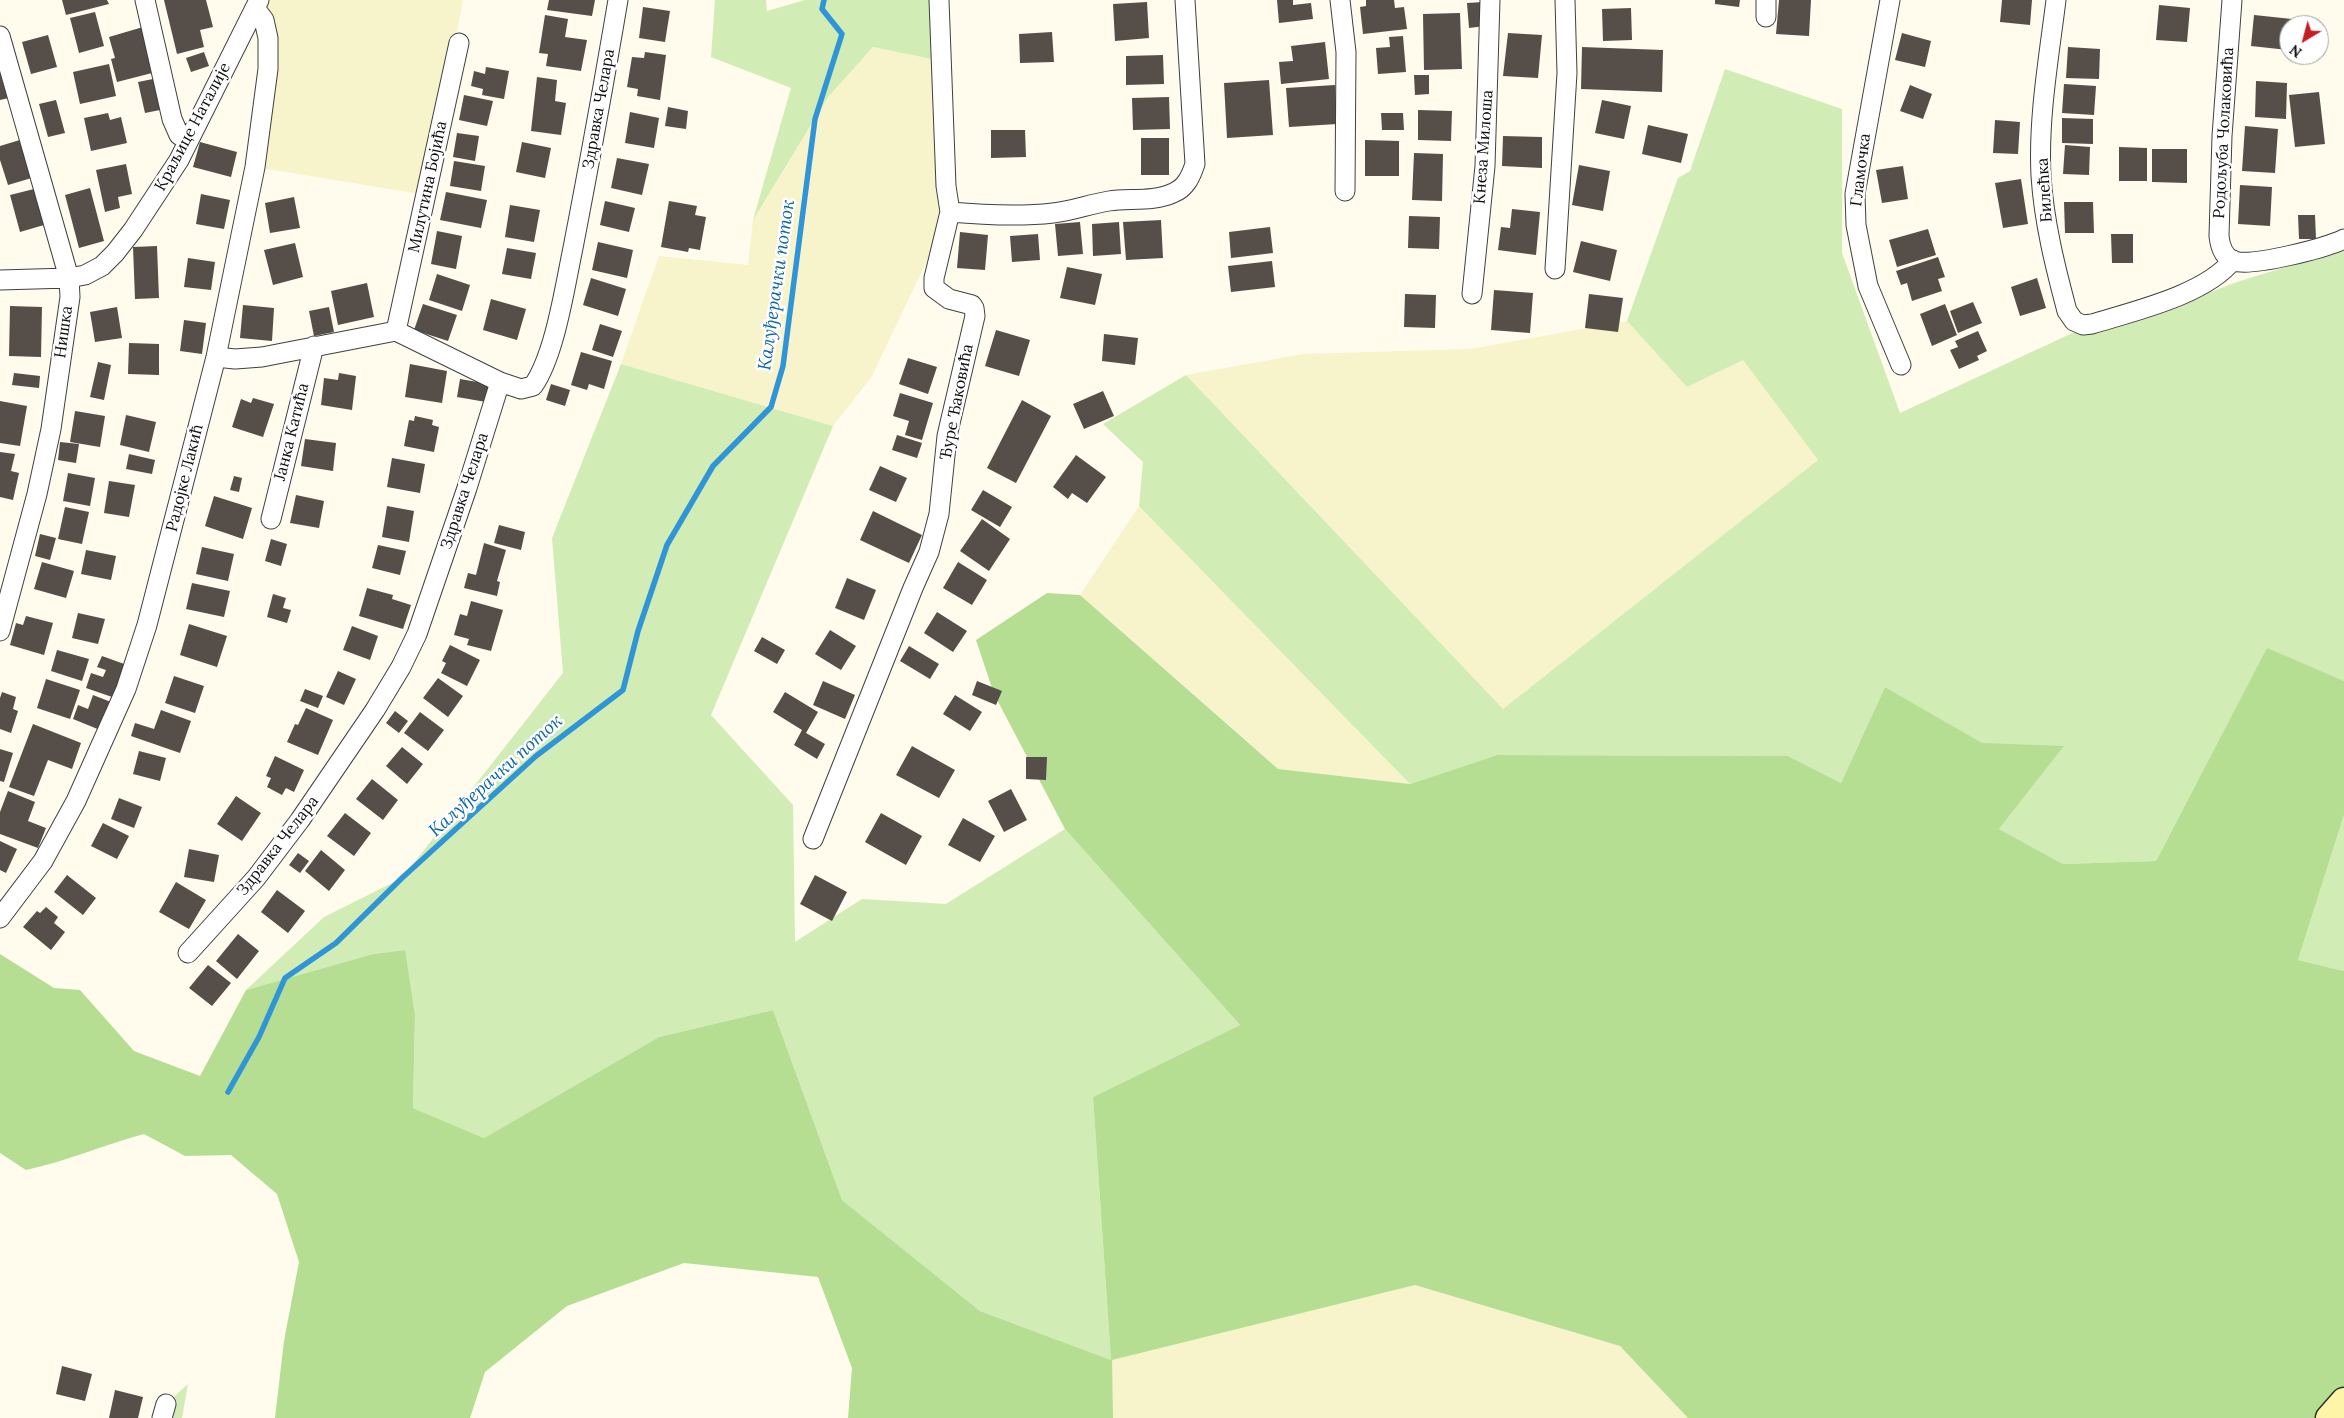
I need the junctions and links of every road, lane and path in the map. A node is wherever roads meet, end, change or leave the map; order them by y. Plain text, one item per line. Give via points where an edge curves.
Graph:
1 (145, 0) edge
2 (618, 0) edge
3 (939, 0) edge
4 (1185, 0) edge
5 (1340, 0) edge
6 (1490, 0) edge
7 (1565, 0) edge
8 (1890, 0) edge
9 (2056, 0) edge
10 (2232, 0) edge
11 (257, 4) edge
12 (0, 36) edge
13 (459, 43) dead end
14 (188, 140) junction
15 (1345, 191) dead end
16 (950, 212) junction
17 (2344, 239) edge
18 (2233, 260) junction
19 (1555, 269) dead end
20 (69, 278) junction
21 (0, 280) edge
22 (1472, 294) dead end
23 (396, 331) junction
24 (314, 346) junction
25 (216, 357) junction
26 (1901, 365) dead end
27 (500, 382) junction
28 (271, 518) dead end
29 (0, 631) edge
30 (813, 839) dead end
31 (0, 918) edge
32 (188, 953) dead end
33 (2344, 1401) edge
34 (2329, 1418) edge

1 - 14 street via 172,119 179,135
2 - 27 street, Здравка Челара via 561,308 543,368 533,386 521,389
3 - 16 street, Ђуре Ђаковића via 946,186
4 - 16 street via 1195,164 1184,185 1161,197 1110,201 1054,213
5 - 15 street via 1346,52
6 - 22 street, Кнеза Милоша via 1485,166
7 - 19 street via 1567,73
8 - 26 street, Гламочка via 1857,185 1856,225 1868,286
9 - 18 street, Билећка via 2041,174 2051,253 2067,311 2074,321 2092,324 2153,305 2213,279
10 - 18 street, Родољуба Чолаковића via 2222,136 2219,236 2222,251
11 - 14 street, Краљице Наталије
11 - 25 street, Радојке Лакић via 268,38 268,69 255,167
12 - 20 street, Нишка
13 - 23 street, Милутина Бојића
14 - 20 street, Краљице Наталије via 165,182 115,253 93,272
16 - 30 street, Ђуре Ђаковића via 934,288 949,299 968,303 975,312 947,436 939,514 929,552
17 - 18 street via 2300,253 2250,262
20 - 21 street, Краљице Наталије
20 - 29 street, Нишка via 70,297 51,429
23 - 24 street
23 - 27 street
24 - 25 street via 262,356
24 - 28 street, Јанка Катића
25 - 31 street, Радојке Лакић via 179,506 126,689 61,830 43,861
27 - 32 street, Здравка Челара via 436,581 401,667 300,820 256,878
33 - 34 street

